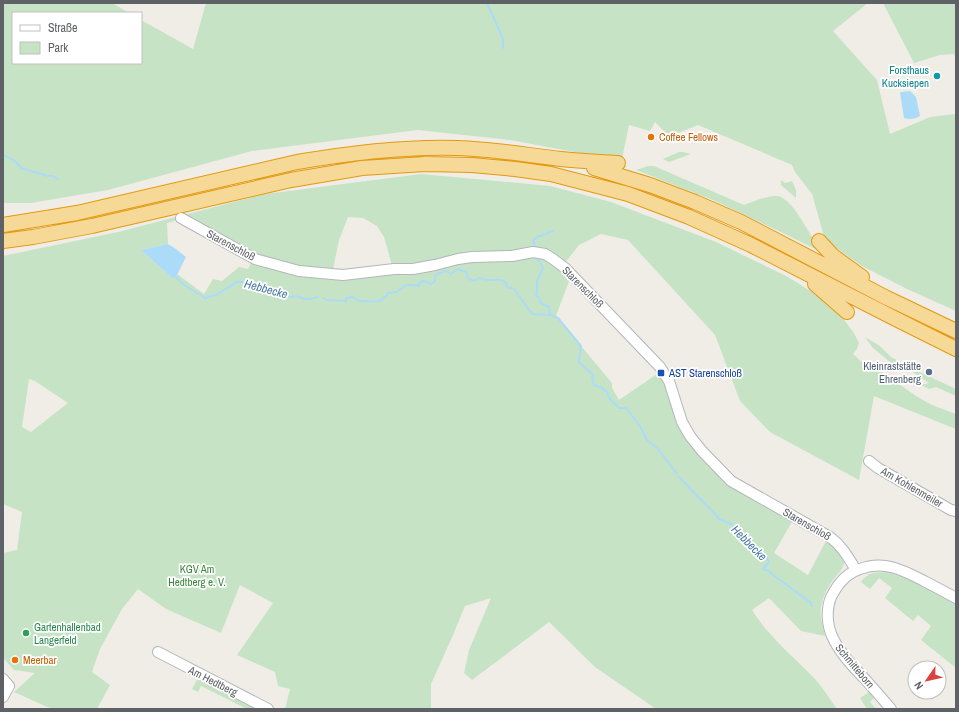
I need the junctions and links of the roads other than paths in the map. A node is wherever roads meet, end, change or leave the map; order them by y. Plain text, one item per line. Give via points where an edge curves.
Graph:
1 (562, 159) junction
2 (618, 163) dead end
3 (181, 211) junction
4 (3, 225) edge
5 (3, 241) edge
6 (819, 241) dead end
7 (800, 270) junction
8 (887, 298) junction
9 (847, 312) dead end
10 (956, 331) edge
11 (956, 349) edge
12 (869, 461) dead end
13 (956, 511) edge
14 (856, 570) junction
15 (956, 598) edge
16 (158, 652) dead end
17 (3, 680) edge
18 (3, 697) edge
19 (268, 709) edge
20 (891, 709) edge

1 - 2 highway
1 - 4 highway via 457,148 419,148 332,156 77,213
1 - 8 highway via 650,185 695,202 741,222
3 - 5 highway via 150,212 92,226
3 - 7 highway via 290,180 362,168 425,164 508,168 551,174 628,194 689,217
3 - 14 street, Starenschloß via 255,259 299,271 343,275 413,269 472,257 512,256 533,252 554,259 660,367 669,381 682,422 702,451 731,480 830,537 845,551
6 - 8 highway via 833,256
7 - 9 highway
7 - 11 highway
8 - 10 highway
12 - 13 street, Am Kohlenmeiler
14 - 15 street, Schmitteborn via 875,565 896,568
14 - 20 street, Schmitteborn via 838,585 831,598 828,609 831,635 842,654
16 - 19 street, Am Hedtberg
17 - 18 street via 10,686

